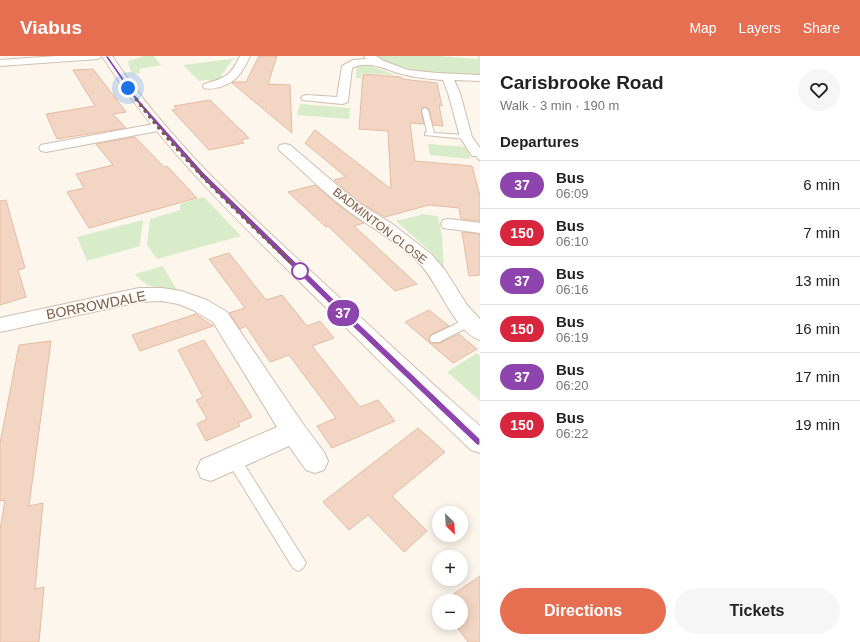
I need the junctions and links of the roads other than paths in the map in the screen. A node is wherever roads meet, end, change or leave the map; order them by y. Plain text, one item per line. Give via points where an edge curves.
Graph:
1 (98, 56) edge
2 (107, 56) edge
3 (244, 56) edge
4 (372, 59) edge
5 (0, 63) edge
6 (447, 76) junction
7 (480, 78) edge
8 (208, 86) dead end
9 (307, 98) dead end
10 (425, 110) dead end
11 (160, 127) junction
12 (466, 137) junction
13 (46, 148) dead end
14 (285, 148) dead end
15 (478, 156) edge
16 (449, 224) dead end
17 (480, 228) edge
18 (0, 326) edge
19 (475, 326) edge
20 (435, 339) dead end
21 (294, 432) junction
22 (480, 442) edge
23 (315, 461) dead end
24 (222, 464) joint
25 (298, 563) dead end

1 - 5 street
2 - 11 street via 137,100
3 - 8 street via 232,78
4 - 6 street via 404,71
4 - 9 street via 347,66 342,101
6 - 7 street
6 - 12 street
10 - 12 lane via 429,134
11 - 13 street
11 - 22 street via 259,232
12 - 15 street
14 - 19 street, BADMINTON CLOSE via 352,206 385,227 425,258 460,310
16 - 17 street
18 - 21 street, BORROWDALE via 138,295 171,295 186,298 220,317
19 - 20 lane
21 - 23 street, BORROWDALE
21 - 24 street
24 - 25 lane

